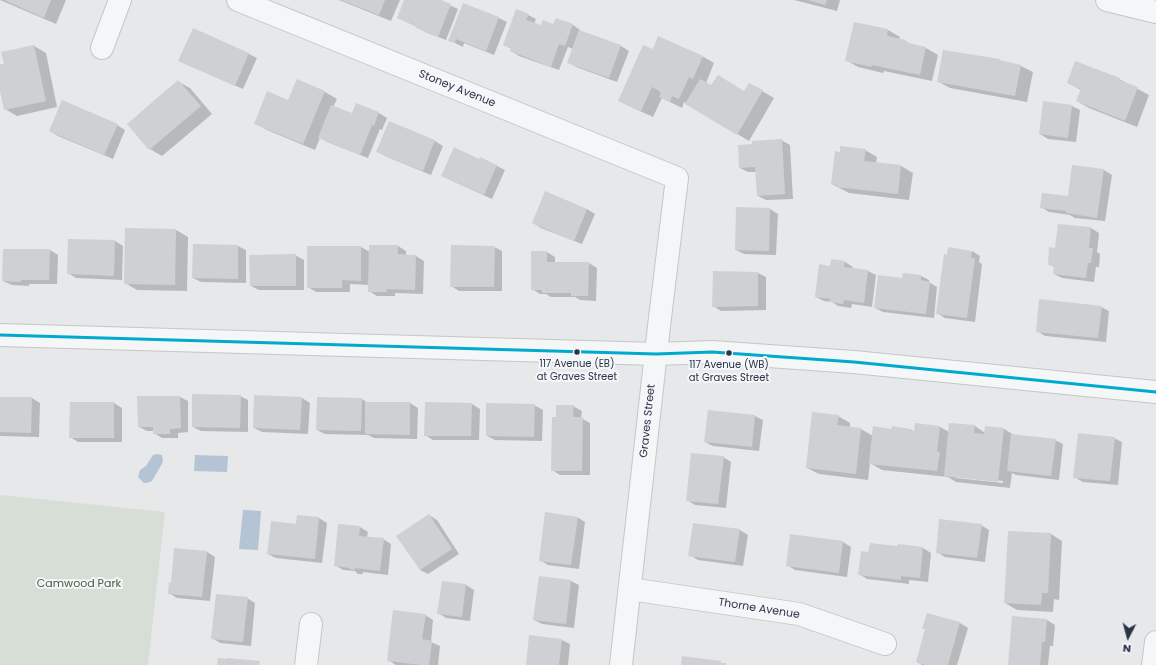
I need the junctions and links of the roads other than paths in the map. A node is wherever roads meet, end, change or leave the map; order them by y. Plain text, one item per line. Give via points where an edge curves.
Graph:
1 (120, 0) edge
2 (238, 0) edge
3 (1106, 0) edge
4 (1156, 12) edge
5 (102, 48) dead end
6 (677, 178) joint
7 (0, 335) edge
8 (656, 354) junction
9 (1156, 392) edge
10 (630, 589) junction
11 (311, 624) dead end
12 (1156, 642) edge
13 (885, 644) dead end
14 (306, 665) edge
15 (621, 665) edge
16 (1153, 665) edge

1 - 5 street
2 - 6 street, Stoney Avenue
3 - 4 street
6 - 8 street, Graves Street
7 - 8 street
8 - 9 street via 712,352 854,362
8 - 10 street, Graves Street
10 - 13 street, Thorne Avenue via 799,614
10 - 15 street, Graves Street
11 - 14 street
12 - 16 street

